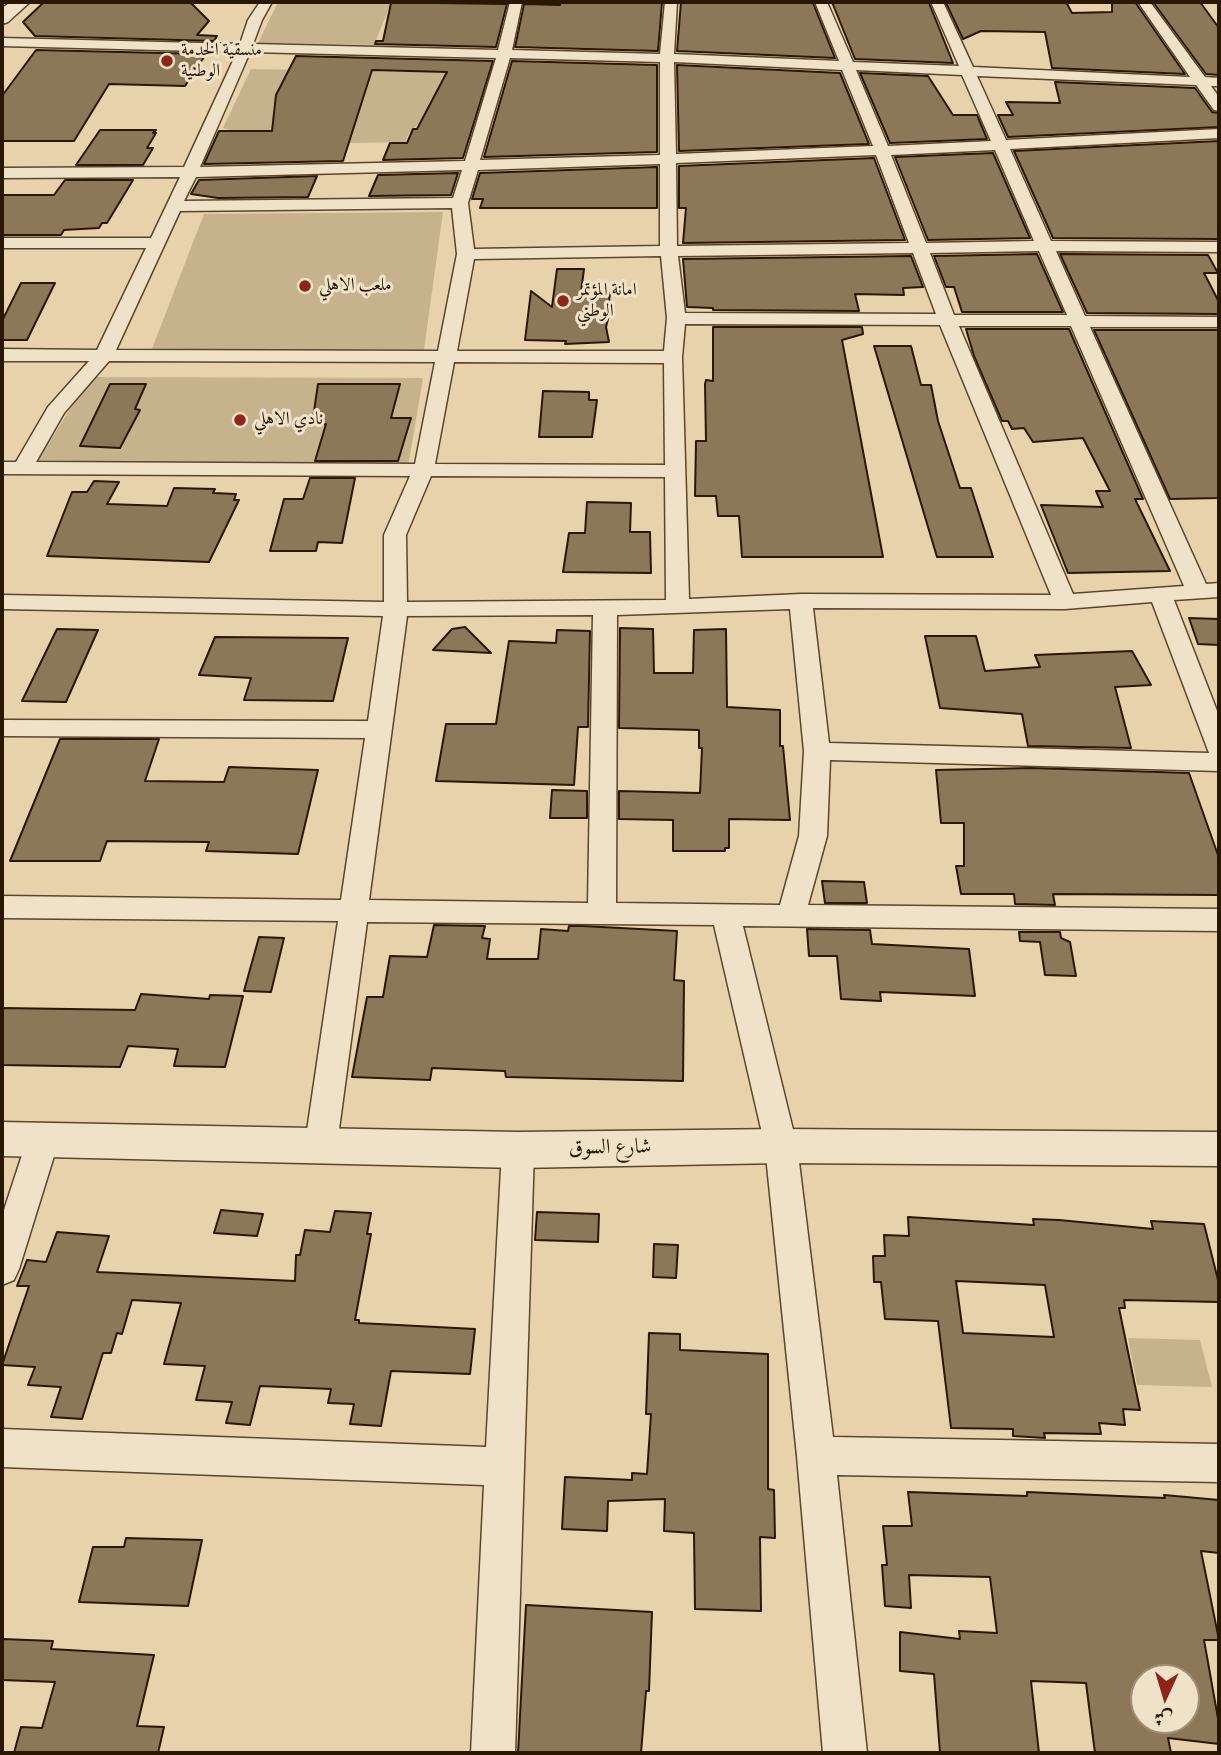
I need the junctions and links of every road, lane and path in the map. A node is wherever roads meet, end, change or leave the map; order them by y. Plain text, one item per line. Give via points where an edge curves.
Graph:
1 (22, 2) edge
2 (266, 2) edge
3 (516, 2) edge
4 (671, 2) edge
5 (821, 2) edge
6 (937, 2) edge
7 (1144, 2) edge
8 (2, 19) edge
9 (2, 42) edge
10 (246, 46) junction
11 (503, 53) junction
12 (667, 58) junction
13 (1187, 62) junction
14 (1209, 62) dead end
15 (846, 65) junction
16 (967, 70) junction
17 (1200, 81) junction
18 (1219, 82) edge
19 (1219, 107) edge
20 (1219, 133) edge
21 (1001, 146) junction
22 (882, 150) junction
23 (668, 159) junction
24 (470, 165) junction
25 (2, 173) edge
26 (189, 174) junction
27 (460, 203) junction
28 (174, 206) junction
29 (2, 243) edge
30 (156, 243) junction
31 (1045, 246) junction
32 (1219, 247) edge
33 (920, 248) junction
34 (668, 251) junction
35 (466, 254) junction
36 (676, 318) junction
37 (947, 318) junction
38 (1078, 321) junction
39 (1219, 321) edge
40 (2, 355) edge
41 (104, 355) junction
42 (446, 356) junction
43 (673, 357) junction
44 (8, 469) edge
45 (424, 469) junction
46 (677, 471) junction
47 (1209, 591) edge
48 (1161, 596) junction
49 (801, 601) junction
50 (2, 602) edge
51 (1065, 602) junction
52 (605, 607) junction
53 (678, 607) junction
54 (396, 608) junction
55 (2, 728) edge
56 (380, 730) junction
57 (1219, 749) edge
58 (817, 751) junction
59 (1219, 762) edge
60 (2, 907) edge
61 (356, 911) junction
62 (602, 914) junction
63 (726, 915) junction
64 (791, 915) junction
65 (1219, 920) edge
66 (2, 1139) edge
67 (43, 1140) junction
68 (321, 1144) junction
69 (781, 1146) junction
70 (1219, 1149) edge
71 (518, 1150) junction
72 (2, 1269) edge
73 (2, 1448) edge
74 (816, 1456) junction
75 (1219, 1463) edge
76 (504, 1467) junction
77 (493, 1753) edge
78 (845, 1753) edge

1 - 8 street
2 - 10 street
3 - 11 street
4 - 12 street
5 - 15 street
6 - 16 street
7 - 13 street
9 - 10 street
10 - 11 street
10 - 26 street
11 - 12 street
11 - 24 street
12 - 15 street
12 - 23 street
13 - 14 street
13 - 17 street
15 - 16 street
15 - 22 street
16 - 17 street
16 - 21 street
17 - 18 street
17 - 19 street
20 - 21 street
21 - 22 street
21 - 31 street
22 - 23 street
22 - 33 street
23 - 24 street
23 - 34 street
24 - 26 street
24 - 27 street
25 - 26 street
26 - 28 street
27 - 28 street
27 - 35 street
28 - 30 street
29 - 30 street
30 - 41 street
31 - 32 street
31 - 33 street
31 - 38 street
33 - 34 street
33 - 37 street
34 - 35 street
34 - 36 street
35 - 42 street
36 - 37 street
36 - 43 street
37 - 38 street
37 - 51 street
38 - 39 street
38 - 47 street
40 - 41 street
41 - 42 street
41 - 44 street
42 - 43 street
42 - 45 street
43 - 46 street
44 - 45 street
45 - 46 street
45 - 54 street via 395,535
46 - 53 street
47 - 48 street
48 - 51 street
48 - 57 street
49 - 51 street
49 - 53 street
49 - 58 street
50 - 54 street
52 - 53 street
52 - 54 street
52 - 62 street
54 - 56 street
55 - 56 street
56 - 61 street
58 - 59 street
58 - 64 street via 813,836
60 - 61 street
61 - 62 street
61 - 68 street
62 - 63 street
63 - 64 street
63 - 69 street
64 - 65 street
66 - 67 street, شارع السوق
67 - 68 street, شارع السوق
67 - 72 street
68 - 71 street, شارع السوق
69 - 70 street, شارع السوق
69 - 71 street, شارع السوق
69 - 74 street
71 - 76 street
73 - 76 street
74 - 75 street
74 - 78 street
76 - 77 street

